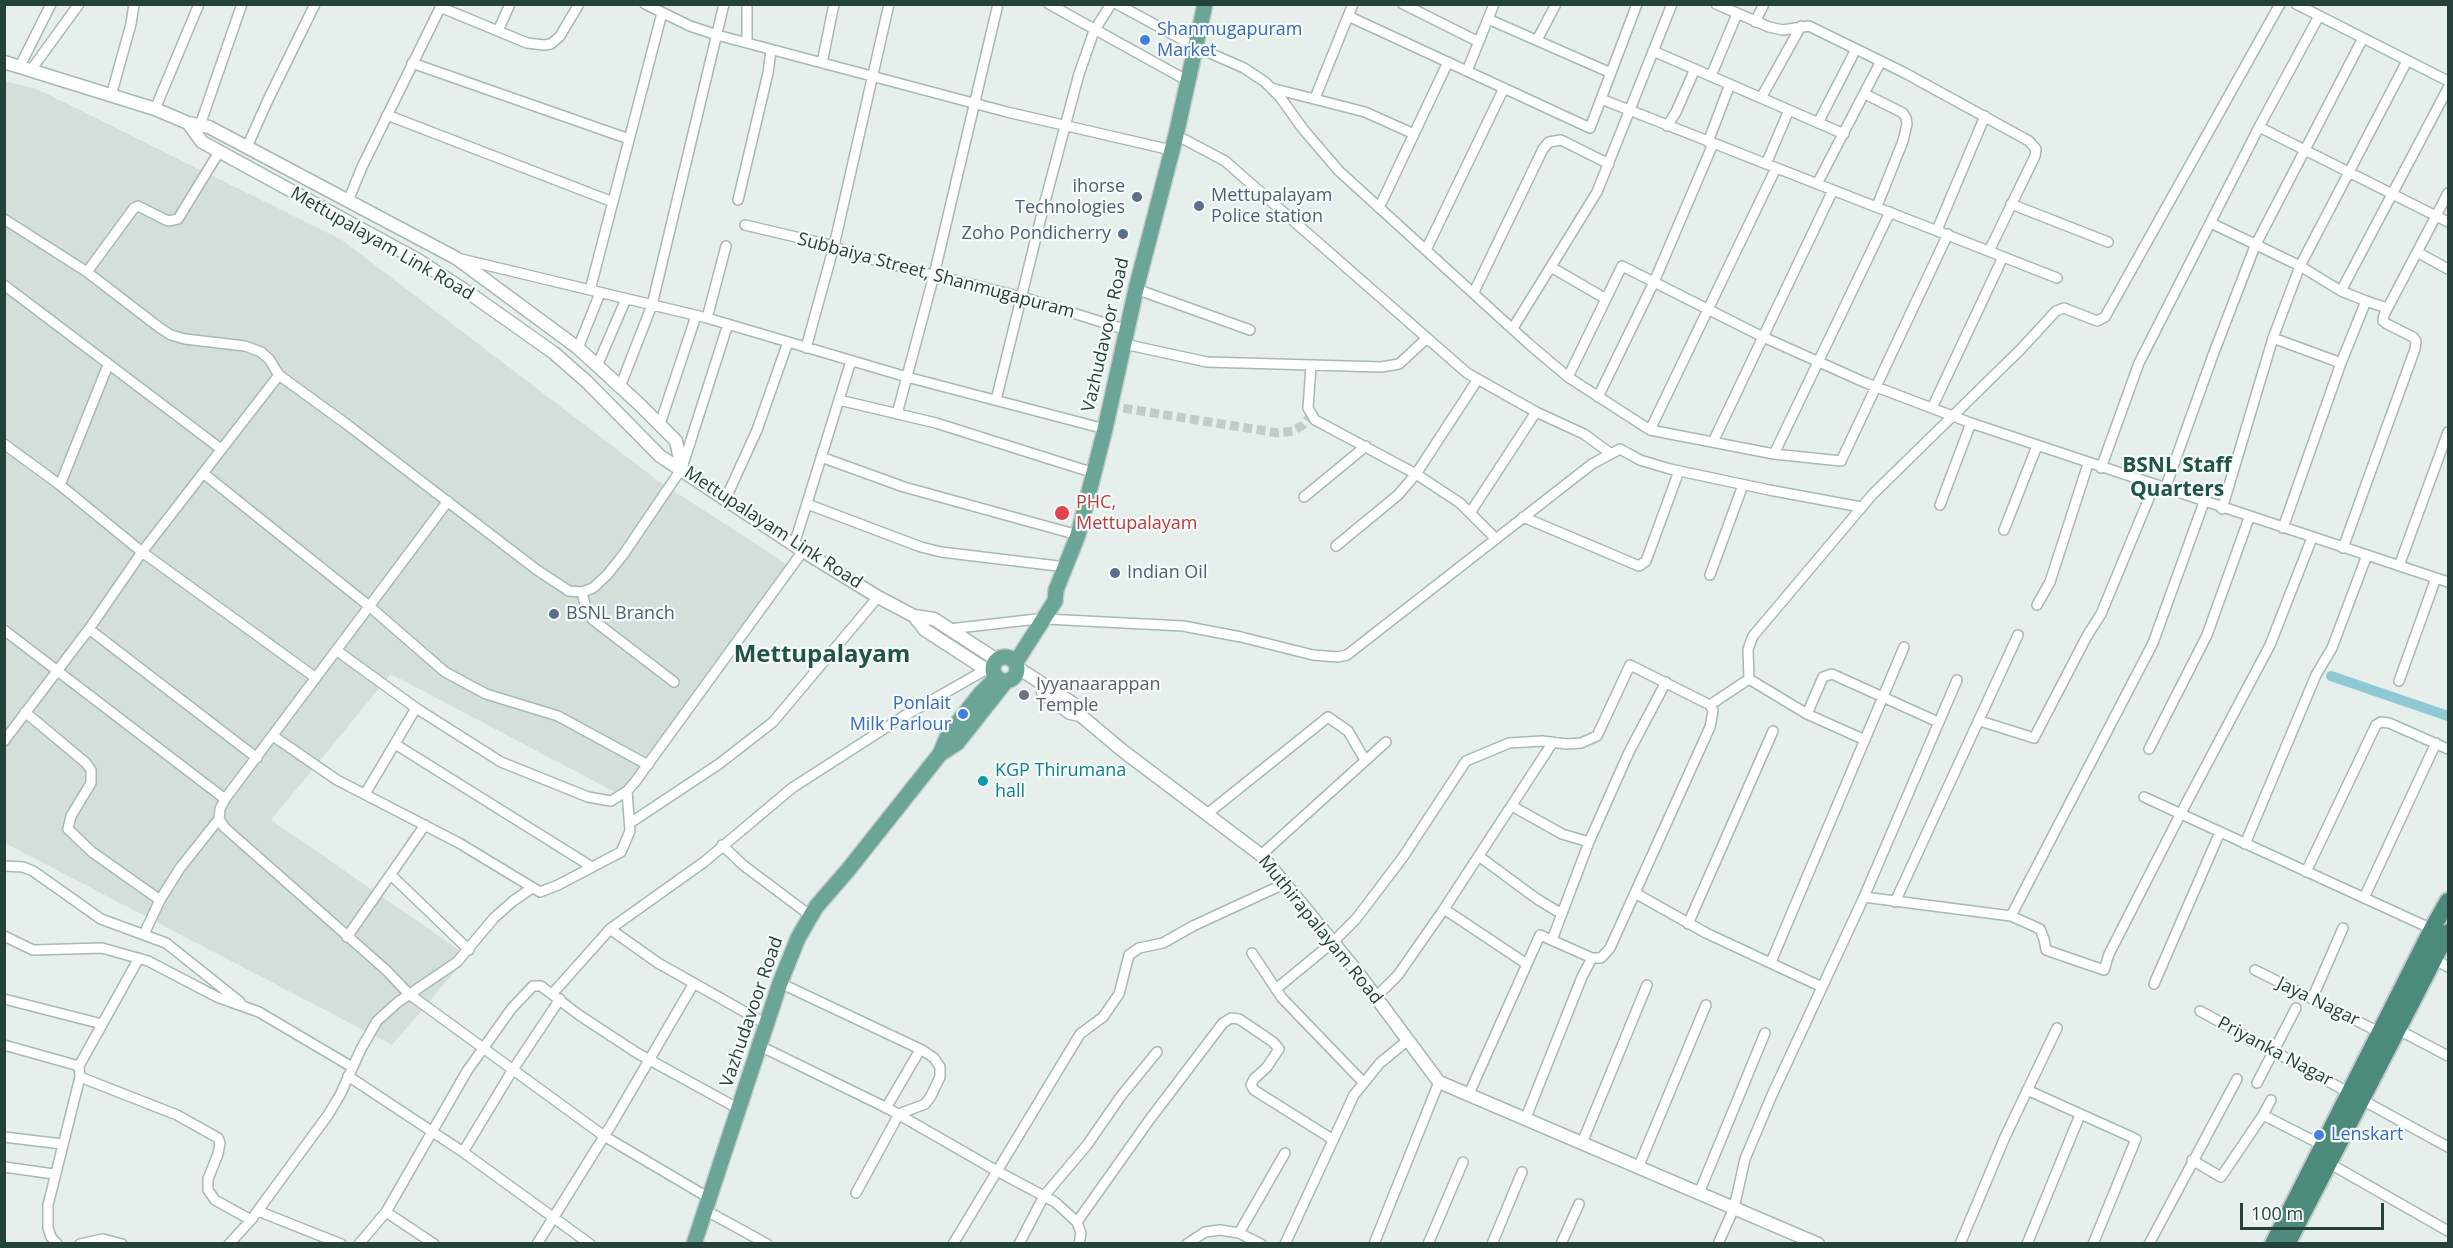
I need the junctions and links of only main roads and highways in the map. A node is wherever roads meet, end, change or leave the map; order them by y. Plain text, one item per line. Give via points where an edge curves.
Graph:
1 (1205, 4) edge
2 (2448, 901) edge
3 (2438, 946) edge
4 (2283, 1242) edge
5 (694, 1244) edge

1 - 5 main road, Vazhudavoor Road via 1105,429 1066,567 1056,590 1047,598 1041,619 957,743 940,754 816,907 798,938
2 - 3 highway
3 - 4 highway via 2388,1028

